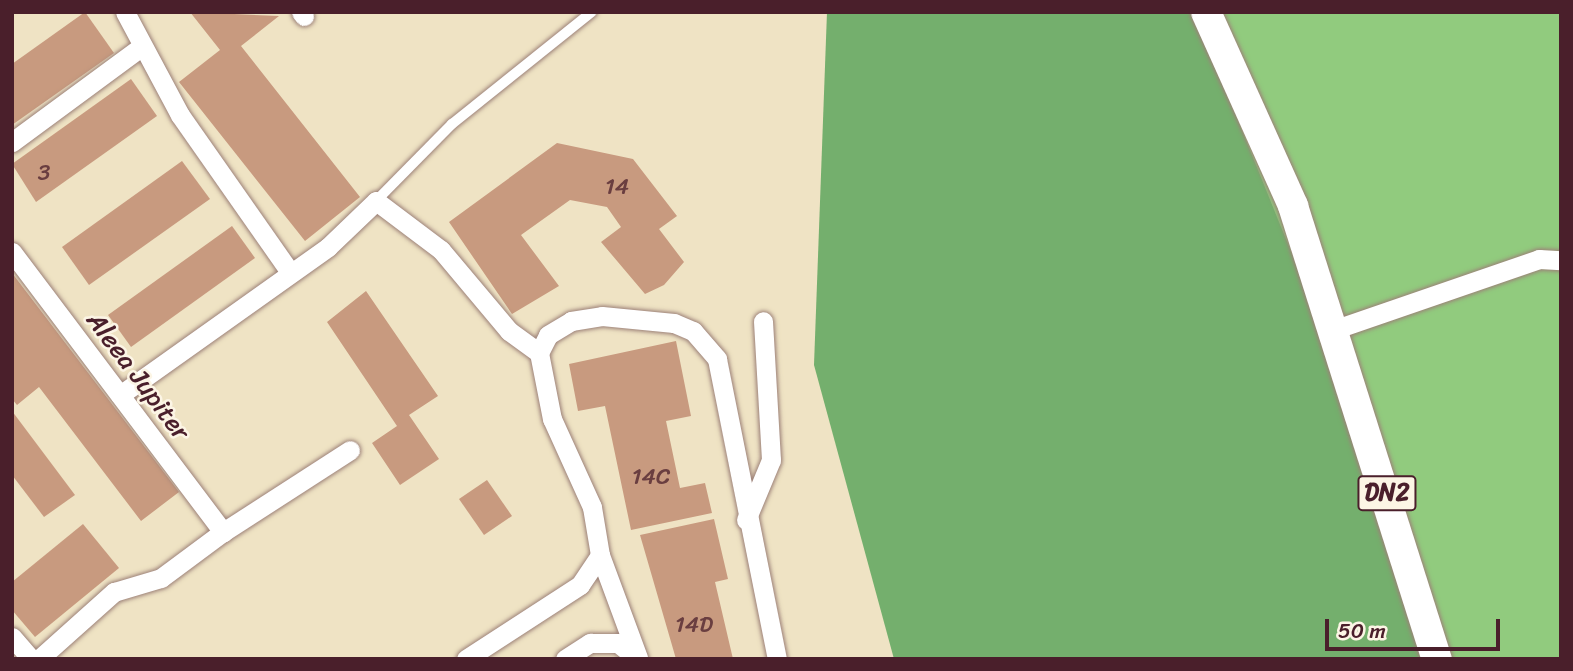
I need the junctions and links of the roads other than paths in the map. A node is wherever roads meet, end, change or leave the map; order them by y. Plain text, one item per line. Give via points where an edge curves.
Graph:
1 (125, 12) edge
2 (592, 12) edge
3 (1206, 12) edge
4 (141, 47) junction
5 (12, 142) edge
6 (376, 201) junction
7 (12, 251) edge
8 (1561, 260) edge
9 (288, 269) junction
10 (763, 321) dead end
11 (1336, 329) junction
12 (539, 353) junction
13 (120, 396) junction
14 (351, 450) dead end
15 (746, 520) junction
16 (223, 532) junction
17 (600, 555) junction
18 (12, 637) edge
19 (638, 658) edge
20 (31, 659) edge
21 (39, 659) edge
22 (466, 659) edge
23 (565, 659) edge
24 (777, 659) edge
25 (1437, 659) edge

1 - 4 street
2 - 6 lane via 452,124
3 - 11 main road, DN2 via 1293,206
4 - 5 street
4 - 9 street via 180,115
6 - 9 street via 328,247
6 - 12 street via 423,233 523,346
7 - 13 street, Aleea Jupiter
8 - 11 street via 1539,259
9 - 13 street
10 - 15 street via 771,460
11 - 25 main road, DN2
12 - 15 street via 548,335 571,321 602,316 657,319 693,331 717,359
12 - 17 street via 552,419 592,507
13 - 16 street, Aleea Jupiter
14 - 16 street
15 - 24 street
16 - 21 street via 161,578 114,592
17 - 19 street
17 - 22 street via 580,585
18 - 20 street
19 - 23 street via 618,643 590,643

